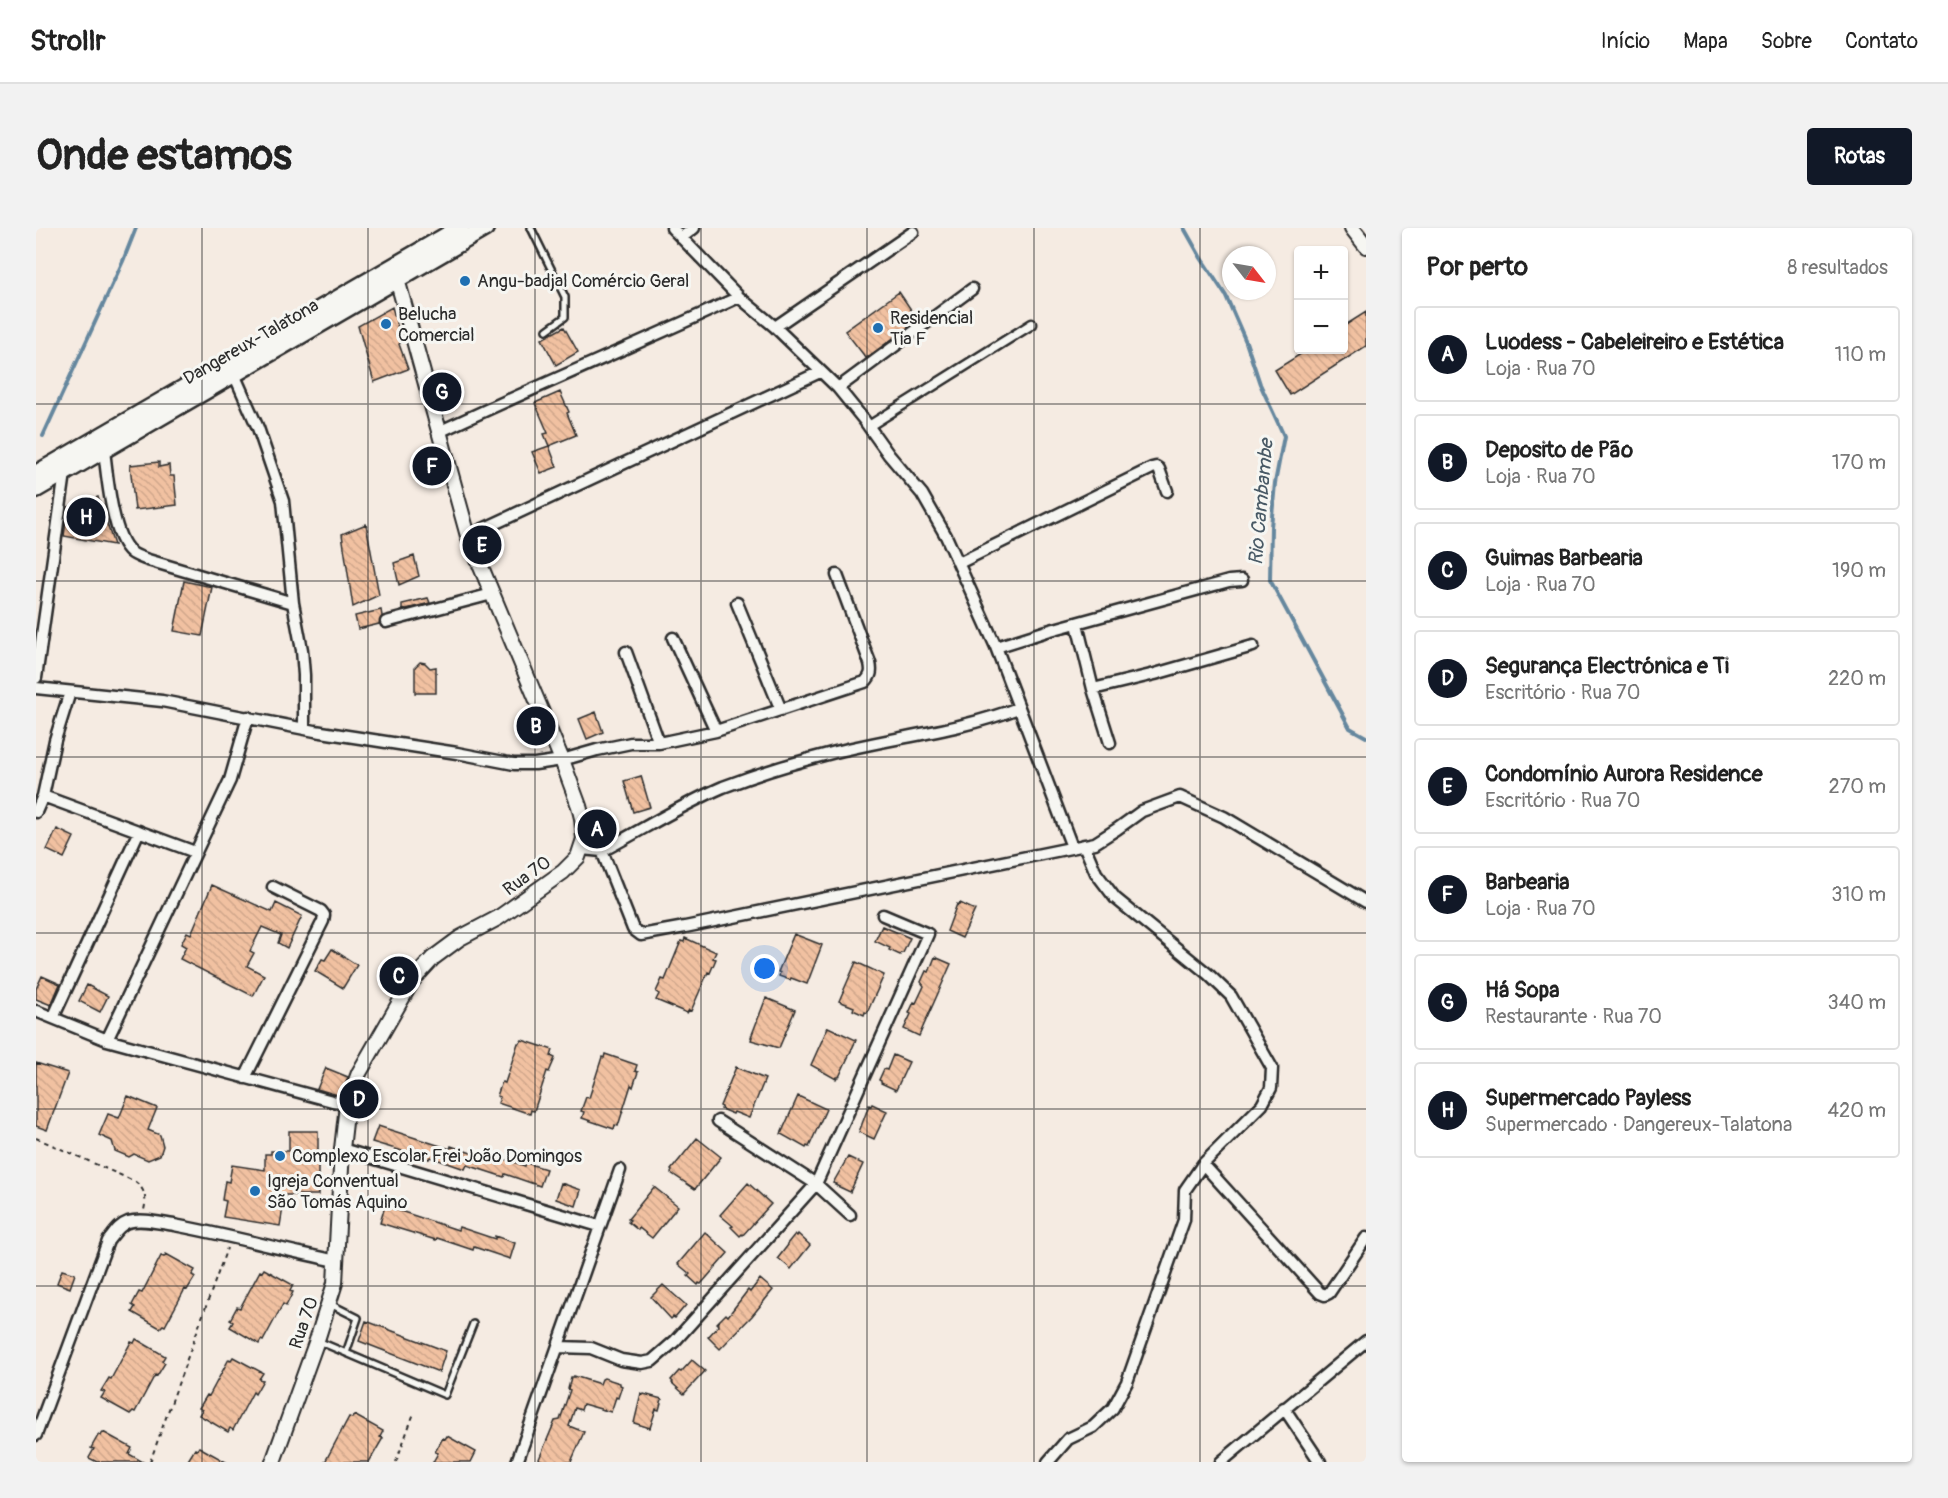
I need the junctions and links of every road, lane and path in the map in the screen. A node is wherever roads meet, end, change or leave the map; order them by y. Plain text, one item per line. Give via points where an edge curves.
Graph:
1 (460, 228) edge
2 (485, 228) edge
3 (531, 228) edge
4 (672, 228) edge
5 (694, 228) edge
6 (1352, 228) edge
7 (913, 232) dead end
8 (681, 238) junction
9 (1366, 246) edge
10 (397, 279) junction
11 (972, 290) dead end
12 (739, 297) junction
13 (1032, 324) dead end
14 (775, 327) junction
15 (547, 330) dead end
16 (820, 372) junction
17 (234, 374) junction
18 (838, 388) junction
19 (869, 426) junction
20 (439, 432) junction
21 (104, 450) junction
22 (65, 473) junction
23 (36, 474) edge
24 (36, 489) edge
25 (1167, 491) dead end
26 (468, 536) junction
27 (959, 563) junction
28 (837, 575) dead end
29 (1242, 580) dead end
30 (492, 594) junction
31 (293, 603) junction
32 (737, 603) dead end
33 (386, 622) dead end
34 (1077, 624) junction
35 (673, 638) dead end
36 (1253, 646) dead end
37 (996, 647) junction
38 (626, 652) dead end
39 (36, 678) edge
40 (36, 688) edge
41 (1093, 689) junction
42 (70, 692) junction
43 (1018, 708) junction
44 (780, 710) junction
45 (248, 717) junction
46 (304, 729) junction
47 (716, 731) junction
48 (659, 743) junction
49 (1110, 744) dead end
50 (562, 760) junction
51 (43, 796) junction
52 (36, 812) edge
53 (139, 831) junction
54 (1084, 845) junction
55 (1072, 847) junction
56 (582, 849) junction
57 (602, 851) junction
58 (195, 852) junction
59 (273, 886) dead end
60 (1366, 902) edge
61 (883, 915) dead end
62 (36, 1011) edge
63 (53, 1018) junction
64 (107, 1040) junction
65 (244, 1078) junction
66 (347, 1105) junction
67 (718, 1121) dead end
68 (36, 1138) edge
69 (342, 1149) junction
70 (1203, 1164) junction
71 (620, 1170) dead end
72 (816, 1184) junction
73 (850, 1215) dead end
74 (141, 1221) junction
75 (599, 1226) junction
76 (231, 1237) junction
77 (1366, 1238) edge
78 (336, 1262) junction
79 (330, 1304) junction
80 (473, 1324) dead end
81 (317, 1341) junction
82 (1366, 1341) edge
83 (559, 1347) junction
84 (346, 1353) junction
85 (1284, 1408) junction
86 (414, 1413) dead end
87 (36, 1435) edge
88 (150, 1462) edge
89 (273, 1462) edge
90 (396, 1462) edge
91 (517, 1462) edge
92 (1048, 1462) edge
93 (1221, 1462) edge
94 (1320, 1462) edge

1 - 23 main road, Dangereux-Talatona
2 - 10 main road, Dangereux-Talatona
3 - 15 lane via 565,297 565,317
4 - 8 street
5 - 8 street
6 - 9 street
7 - 14 street
8 - 12 street
10 - 17 main road, Dangereux-Talatona
10 - 20 street
11 - 18 street
12 - 14 street
12 - 20 street
13 - 19 street
14 - 16 street
16 - 18 street
16 - 26 street
17 - 21 main road, Dangereux-Talatona
17 - 31 street via 283,501
18 - 19 street
19 - 27 street via 922,494
20 - 26 street
21 - 22 main road, Dangereux-Talatona
21 - 31 street via 109,496 121,538 131,552
22 - 24 main road, Dangereux-Talatona
22 - 39 street
25 - 27 street via 1159,469 1152,468
26 - 30 street
27 - 37 street
28 - 44 street via 870,663 870,677
29 - 34 street
30 - 33 street
30 - 50 street
31 - 46 street via 302,651
32 - 44 street
34 - 37 street
34 - 41 street
35 - 47 street
36 - 41 street
37 - 43 street
38 - 48 street
40 - 42 street
41 - 49 street
42 - 45 street via 162,700
42 - 51 street
43 - 55 street
43 - 57 street via 955,728 826,754 736,783
44 - 47 street
45 - 46 street
45 - 58 street via 230,780
46 - 50 street via 514,764
47 - 48 street
48 - 50 street via 631,743
50 - 56 street via 582,818
51 - 52 street
51 - 53 street
53 - 58 street
53 - 63 street
54 - 55 street
54 - 60 street via 1106,837 1142,811 1180,797 1224,818
54 - 70 street via 1096,873 1115,898 1231,996 1272,1068 1271,1088 1262,1105
55 - 57 street via 641,934 633,929
56 - 57 street
56 - 66 street, Rua 70 via 563,872 498,918 460,938 417,975 359,1073
58 - 64 street
59 - 65 street via 324,915
61 - 72 street via 928,934
62 - 63 street
63 - 64 street
64 - 65 street
65 - 66 street
66 - 69 street, Rua 70
67 - 72 street
68 - 74 path via 142,1187 146,1195
69 - 75 street
69 - 78 street, Rua 70
70 - 77 street via 1320,1293 1329,1293
70 - 92 street via 1185,1190 1184,1220 1127,1382 1113,1408 1093,1427 1068,1439
71 - 75 street
72 - 73 street
72 - 83 street via 675,1341 652,1361 632,1363 591,1348
74 - 76 street via 186,1223
74 - 87 street via 121,1225 108,1240
75 - 83 street
76 - 78 street
76 - 88 path
78 - 79 street, Rua 70
79 - 81 street, Rua 70
79 - 84 lane via 358,1318
80 - 84 lane via 445,1395
81 - 84 lane
81 - 89 street, Rua 70
82 - 85 street
83 - 91 street
85 - 93 street
85 - 94 street
86 - 90 path

